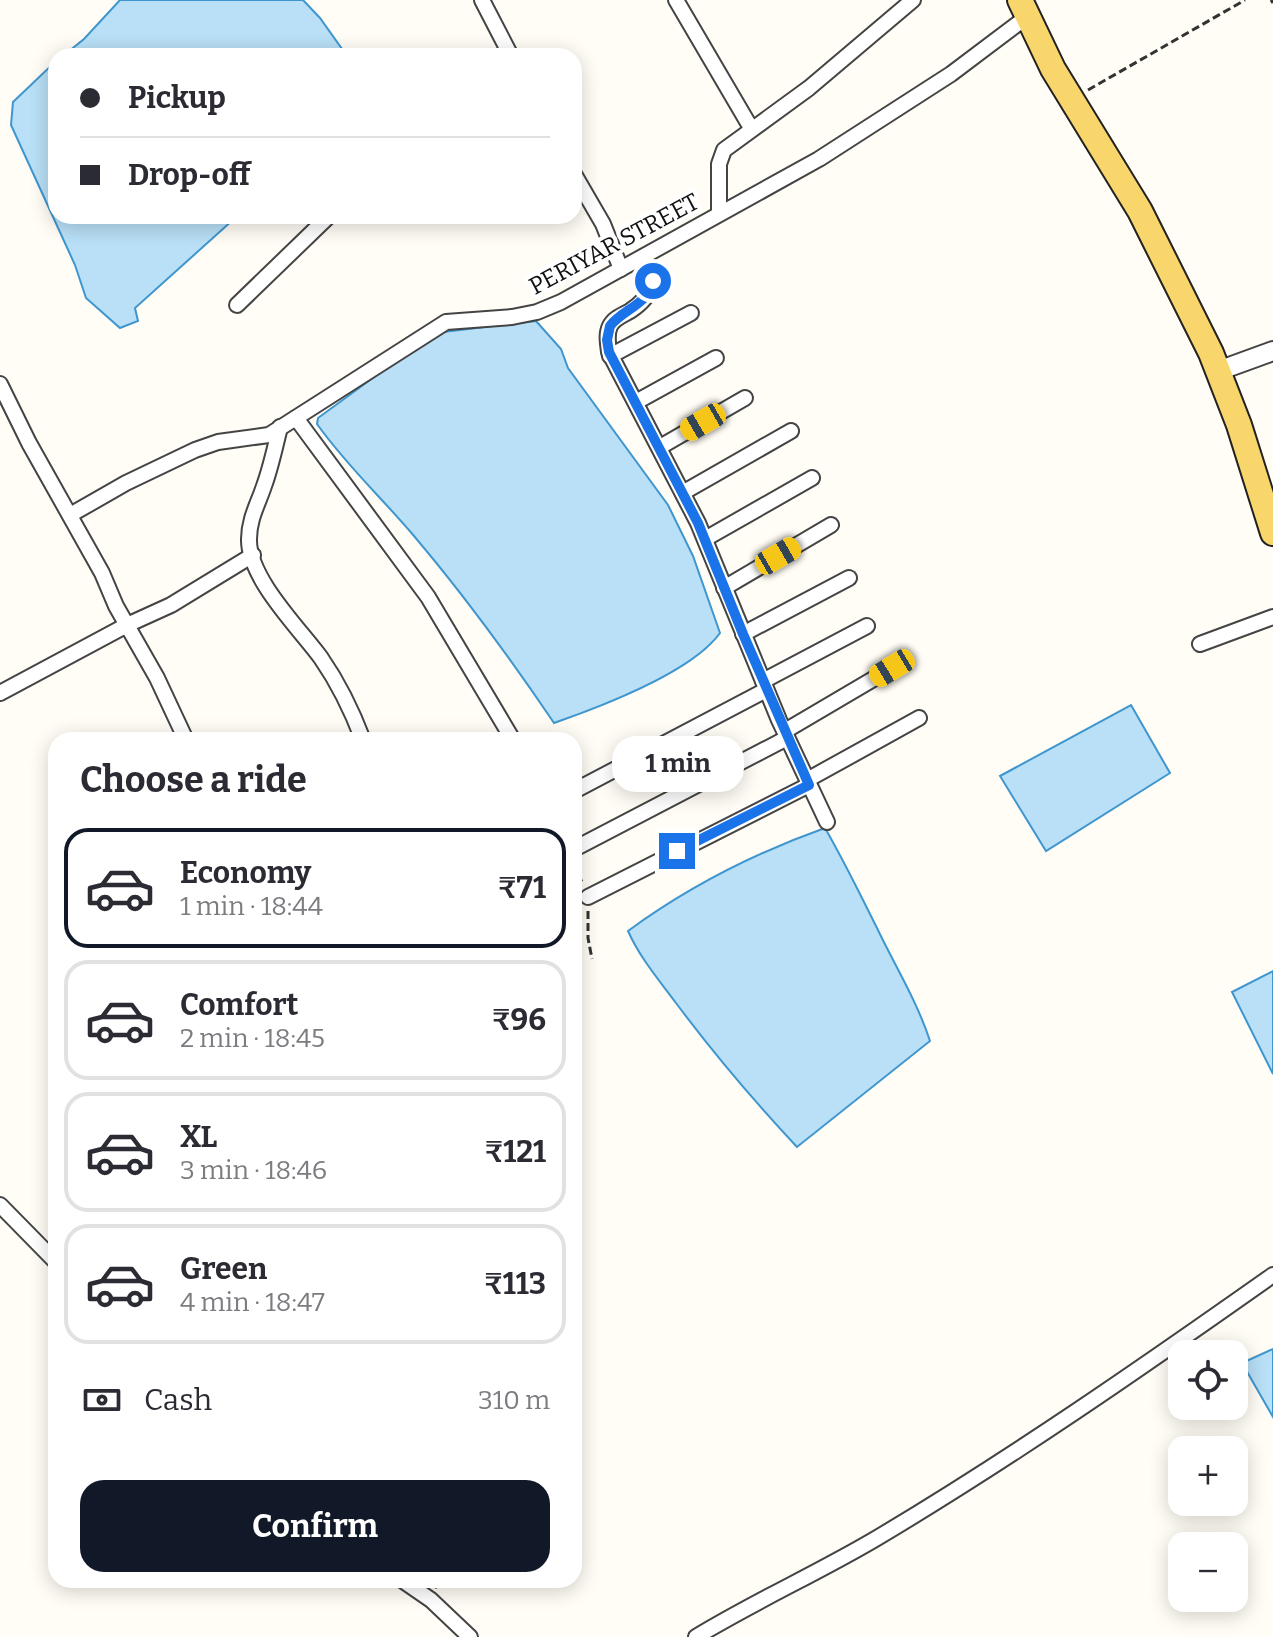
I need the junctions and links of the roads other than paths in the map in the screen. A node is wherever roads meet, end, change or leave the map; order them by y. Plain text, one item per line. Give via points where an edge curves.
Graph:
1 (482, 0) edge
2 (676, 0) edge
3 (913, 0) edge
4 (1024, 8) edge
5 (507, 48) edge
6 (751, 128) junction
7 (582, 188) edge
8 (719, 213) junction
9 (321, 224) edge
10 (644, 257) junction
11 (621, 269) junction
12 (237, 305) dead end
13 (691, 313) dead end
14 (1273, 351) edge
15 (610, 356) junction
16 (716, 358) dead end
17 (1218, 371) junction
18 (0, 384) edge
19 (745, 398) dead end
20 (636, 402) junction
21 (296, 418) junction
22 (280, 427) junction
23 (791, 431) dead end
24 (660, 447) junction
25 (812, 478) dead end
26 (684, 492) junction
27 (70, 515) junction
28 (831, 525) dead end
29 (1273, 533) edge
30 (705, 539) junction
31 (253, 555) junction
32 (849, 578) dead end
33 (724, 588) junction
34 (1273, 617) edge
35 (127, 625) junction
36 (867, 626) dead end
37 (743, 634) junction
38 (1200, 644) dead end
39 (892, 668) dead end
40 (765, 685) junction
41 (0, 693) edge
42 (919, 718) dead end
43 (182, 732) edge
44 (360, 732) edge
45 (508, 732) edge
46 (786, 734) junction
47 (808, 782) junction
48 (582, 787) edge
49 (827, 822) dead end
50 (582, 845) edge
51 (588, 897) dead end
52 (0, 1205) edge
53 (48, 1253) edge
54 (1273, 1275) edge
55 (414, 1588) edge
56 (470, 1637) edge
57 (696, 1637) edge

1 - 5 street
2 - 6 street
3 - 6 street via 809,88
4 - 8 street, PERIYAR STREET via 975,57 845,143
4 - 17 main road via 1071,99 1140,211
6 - 8 street via 724,150
7 - 11 street
8 - 10 street, PERIYAR STREET
9 - 12 street
10 - 11 street, PERIYAR STREET
10 - 15 street via 652,288 610,326
11 - 21 street, PERIYAR STREET via 537,312 446,322
13 - 15 street
14 - 17 street
15 - 20 street
16 - 20 street
17 - 29 main road
18 - 27 street
19 - 24 street
20 - 24 street
21 - 22 street, PERIYAR STREET
21 - 45 street via 428,597
22 - 27 street, PERIYAR STREET via 269,435 195,450
22 - 31 street via 251,518
23 - 26 street
24 - 26 street
25 - 30 street
26 - 30 street
27 - 35 street
28 - 33 street
30 - 33 street
31 - 35 street
31 - 44 street via 280,607 348,701
32 - 37 street
33 - 37 street
34 - 38 street
35 - 41 street
35 - 43 street
36 - 40 street
37 - 40 street
39 - 46 street
40 - 46 street
40 - 48 street
42 - 47 street
46 - 47 street
46 - 50 street
47 - 49 street
47 - 51 street
52 - 53 street
54 - 57 street via 949,1495
55 - 56 street

